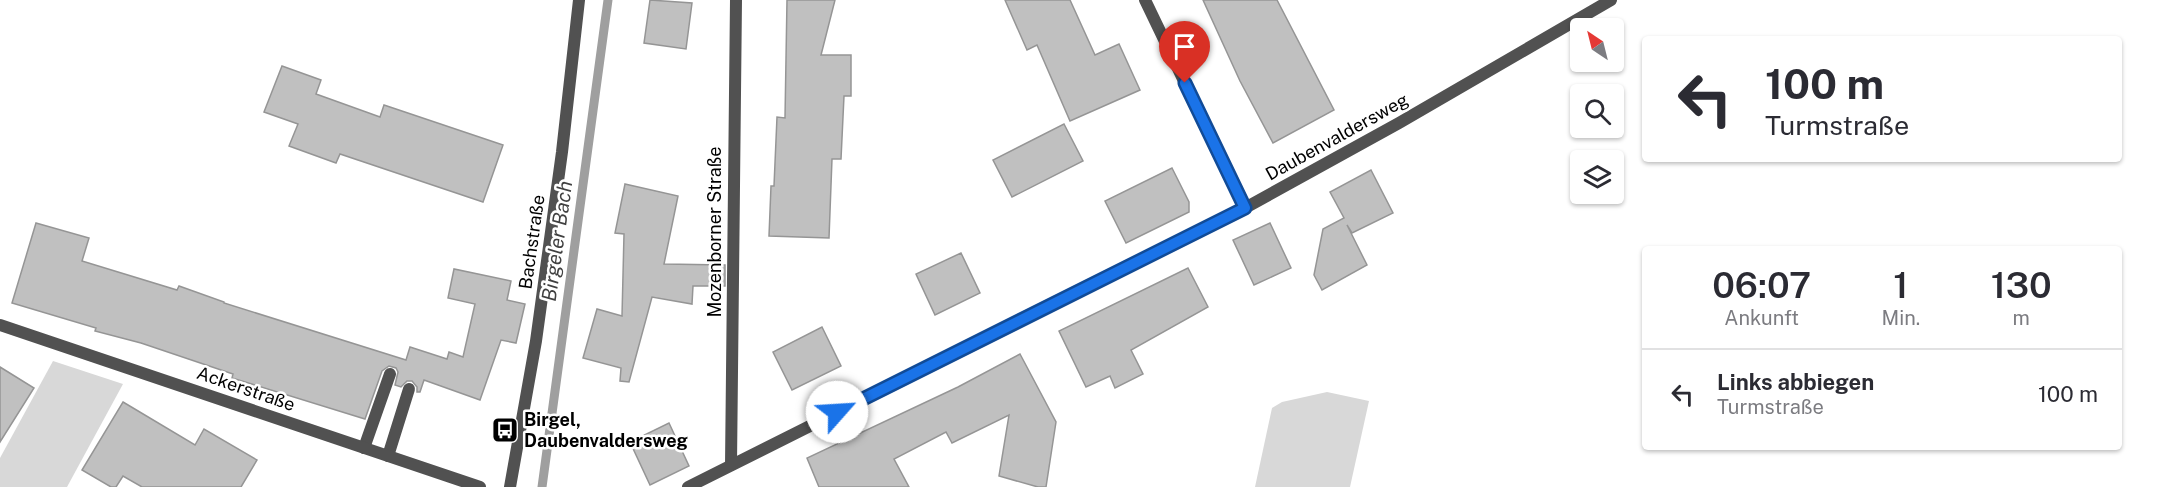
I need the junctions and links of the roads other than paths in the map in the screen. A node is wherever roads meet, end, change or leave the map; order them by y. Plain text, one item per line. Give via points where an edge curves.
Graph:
1 (579, 0) edge
2 (736, 0) edge
3 (1145, 0) edge
4 (1611, 0) edge
5 (1245, 208) junction
6 (0, 326) edge
7 (390, 374) dead end
8 (408, 389) dead end
9 (363, 448) junction
10 (388, 456) junction
11 (731, 465) junction
12 (480, 487) edge
13 (510, 487) edge
14 (688, 487) edge

1 - 13 street, Bachstraße via 536,341
2 - 11 street, Mozenborner Straße
3 - 5 street
4 - 5 street, Daubenvaldersweg
5 - 11 street, Daubenvaldersweg
6 - 9 street, Ackerstraße
7 - 9 street
8 - 10 street
9 - 10 street, Ackerstraße
10 - 12 street, Ackerstraße
11 - 14 street, Daubenvaldersweg

